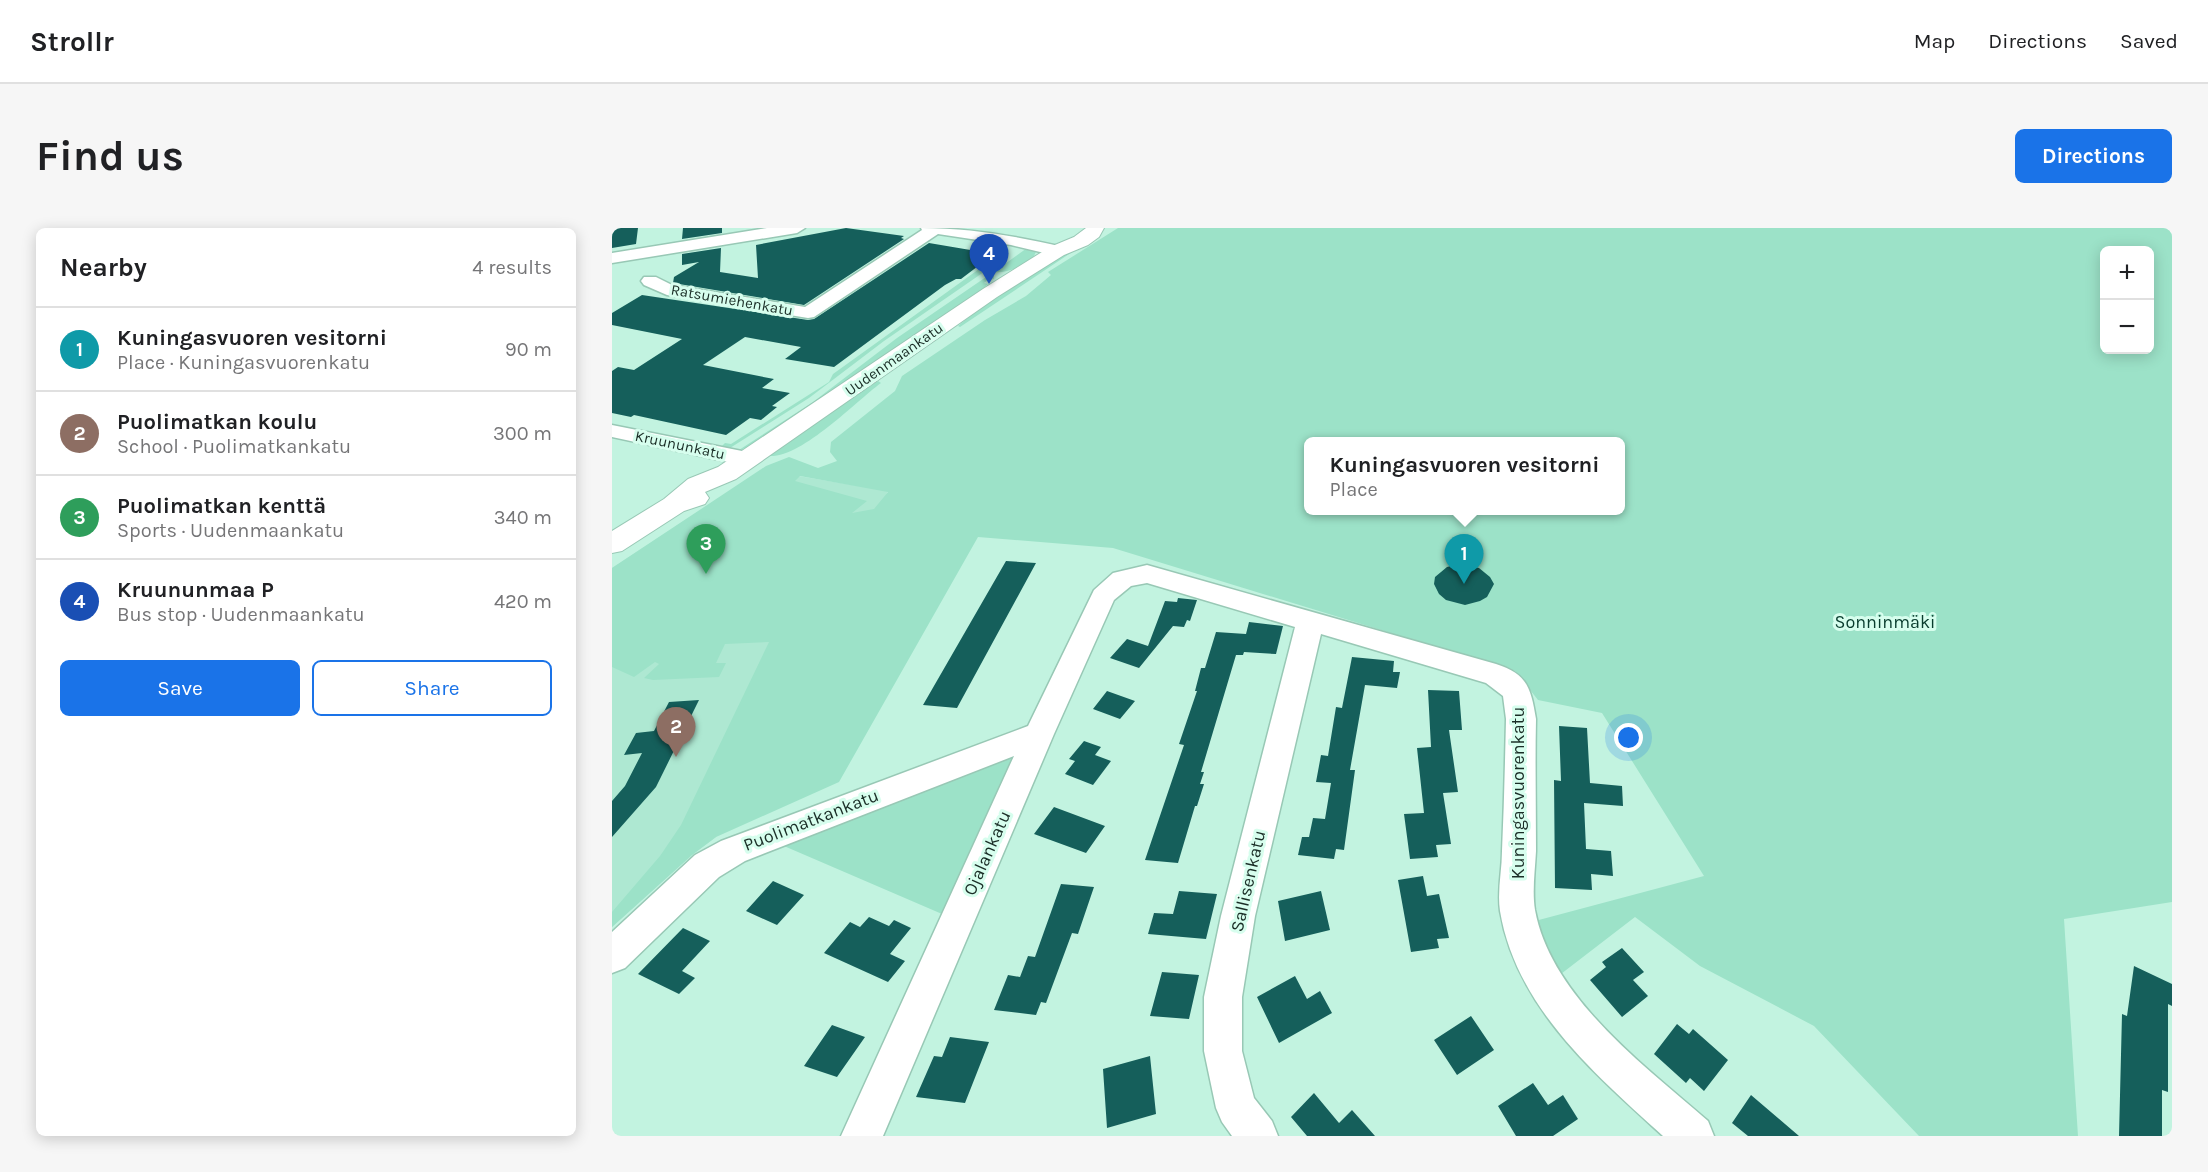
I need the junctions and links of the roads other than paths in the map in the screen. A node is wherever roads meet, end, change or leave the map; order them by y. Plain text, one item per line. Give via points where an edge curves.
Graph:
1 (775, 228) edge
2 (797, 228) edge
3 (933, 228) edge
4 (1094, 228) edge
5 (756, 233) junction
6 (1060, 249) junction
7 (612, 258) edge
8 (650, 281) dead end
9 (622, 433) edge
10 (612, 447) edge
11 (737, 466) junction
12 (612, 544) edge
13 (1123, 578) joint
14 (1310, 622) junction
15 (1039, 734) junction
16 (612, 956) edge
17 (862, 1136) edge
18 (1257, 1136) edge
19 (1692, 1136) edge

1 - 5 street
2 - 5 street
3 - 6 street
3 - 8 street, Ratsumiehenkatu via 808,313 667,290
4 - 6 main road, Uudenmaankatu via 1081,241
5 - 7 street via 660,243
6 - 11 main road, Uudenmaankatu
9 - 10 street
9 - 11 street, Kruununkatu
11 - 12 main road, Uudenmaankatu via 697,497 674,505
13 - 14 street, Kuningasvuorenkatu via 1147,574
13 - 15 street, Ojalankatu via 1103,596
14 - 18 street, Sallisenkatu via 1238,916 1223,997 1223,1050 1236,1108
14 - 19 street, Kuningasvuorenkatu via 1496,675 1517,691 1521,719 1518,911 1528,945 1573,1020
15 - 16 street, Puolimatkankatu via 732,850 707,866
15 - 17 street, Ojalankatu

